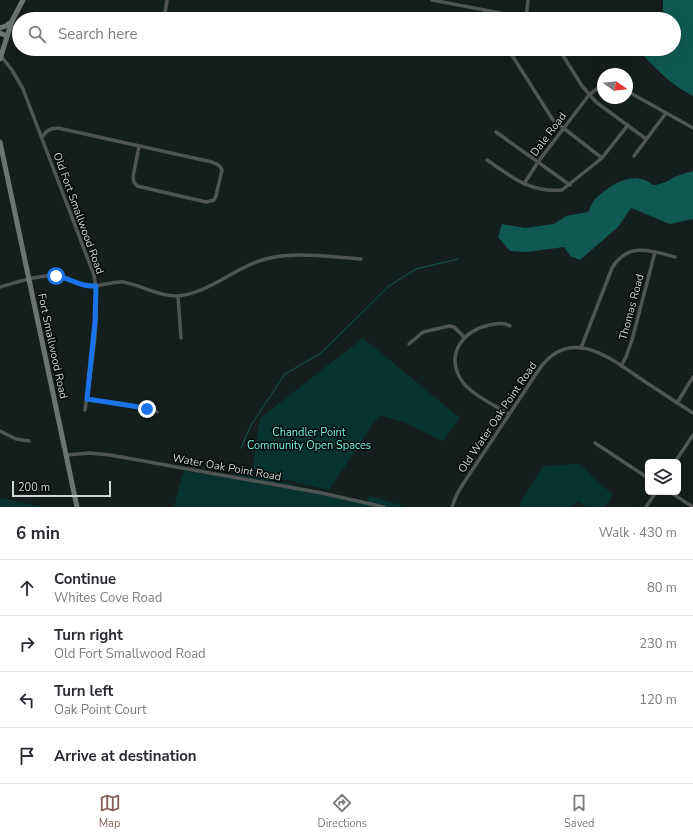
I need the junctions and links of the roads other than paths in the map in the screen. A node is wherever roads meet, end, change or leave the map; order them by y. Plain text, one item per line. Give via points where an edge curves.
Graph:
1 (23, 0) edge
2 (167, 0) edge
3 (432, 0) edge
4 (528, 0) edge
5 (484, 10) joint
6 (17, 12) edge
7 (165, 12) edge
8 (494, 12) edge
9 (527, 12) edge
10 (12, 21) joint
11 (0, 28) edge
12 (0, 33) edge
13 (7, 36) junction
14 (0, 42) edge
15 (1, 55) edge
16 (512, 56) edge
17 (564, 56) edge
18 (597, 89) edge
19 (633, 94) edge
20 (589, 95) junction
21 (666, 113) junction
22 (628, 125) junction
23 (563, 128) junction
24 (693, 128) edge
25 (496, 132) dead end
26 (42, 137) junction
27 (646, 139) junction
28 (0, 142) edge
29 (139, 146) junction
30 (634, 156) dead end
31 (602, 158) junction
32 (487, 160) dead end
33 (538, 162) junction
34 (524, 184) junction
35 (570, 185) junction
36 (655, 252) junction
37 (675, 257) dead end
38 (361, 259) dead end
39 (29, 280) junction
40 (96, 286) junction
41 (0, 287) edge
42 (178, 296) junction
43 (510, 326) dead end
44 (181, 338) dead end
45 (464, 338) junction
46 (409, 344) dead end
47 (581, 348) junction
48 (621, 366) junction
49 (693, 377) edge
50 (87, 399) junction
51 (677, 403) junction
52 (85, 410) dead end
53 (158, 412) dead end
54 (693, 413) edge
55 (509, 414) junction
56 (0, 430) edge
57 (693, 435) edge
58 (29, 441) dead end
59 (595, 443) dead end
60 (67, 455) junction
61 (678, 459) edge
62 (645, 476) edge
63 (654, 495) edge
64 (675, 495) edge
65 (77, 507) edge
66 (384, 507) edge
67 (452, 507) edge
68 (646, 507) edge
69 (693, 507) edge

1 - 6 main road
2 - 7 street
3 - 5 street
4 - 9 street
5 - 8 street
10 - 11 main road
10 - 13 main road
12 - 13 main road
13 - 15 main road
14 - 15 main road
15 - 26 street, Old Fort Smallwood Road via 23,89
16 - 23 street via 553,120
17 - 20 street
18 - 20 street, Dale Road
19 - 21 street
20 - 22 street
20 - 23 street, Dale Road
21 - 24 street
21 - 27 street
22 - 27 street
22 - 31 street
23 - 31 street
23 - 33 street, Dale Road
25 - 33 street
26 - 29 street via 48,130 58,128
26 - 40 street, Old Fort Smallwood Road
27 - 30 street
28 - 39 main road, Fort Smallwood Road
29 - 29 street via 221,167 222,174 214,200 206,202 137,186 132,177
31 - 35 street
32 - 34 street
33 - 34 street, Dale Road
33 - 35 street
34 - 35 street via 535,188 559,190
36 - 37 street
36 - 47 street via 634,250 617,261 604,286
36 - 48 street, Thomas Road via 632,340
38 - 42 street via 295,255 270,258 249,265 196,291
39 - 40 street via 56,276 82,285
39 - 41 street
39 - 60 main road, Fort Smallwood Road
40 - 42 street via 123,282 158,294
40 - 50 street, Old Fort Smallwood Road
42 - 44 street
43 - 45 street via 501,323 480,327
45 - 46 street via 454,327 449,326 423,332
45 - 55 street via 455,360 461,379 472,390
47 - 48 street, Old Water Oak Point Road via 597,351
47 - 55 street, Old Water Oak Point Road via 562,350 543,363
48 - 51 street, Old Water Oak Point Road
49 - 51 street
50 - 52 street, Old Fort Smallwood Road
50 - 53 street
51 - 54 street, Old Water Oak Point Road
55 - 67 street, Old Water Oak Point Road via 460,489
56 - 58 street via 16,439
57 - 61 street
59 - 62 street
60 - 65 main road, Fort Smallwood Road
60 - 66 street, Water Oak Point Road via 110,455 314,491
63 - 68 street
64 - 69 street

